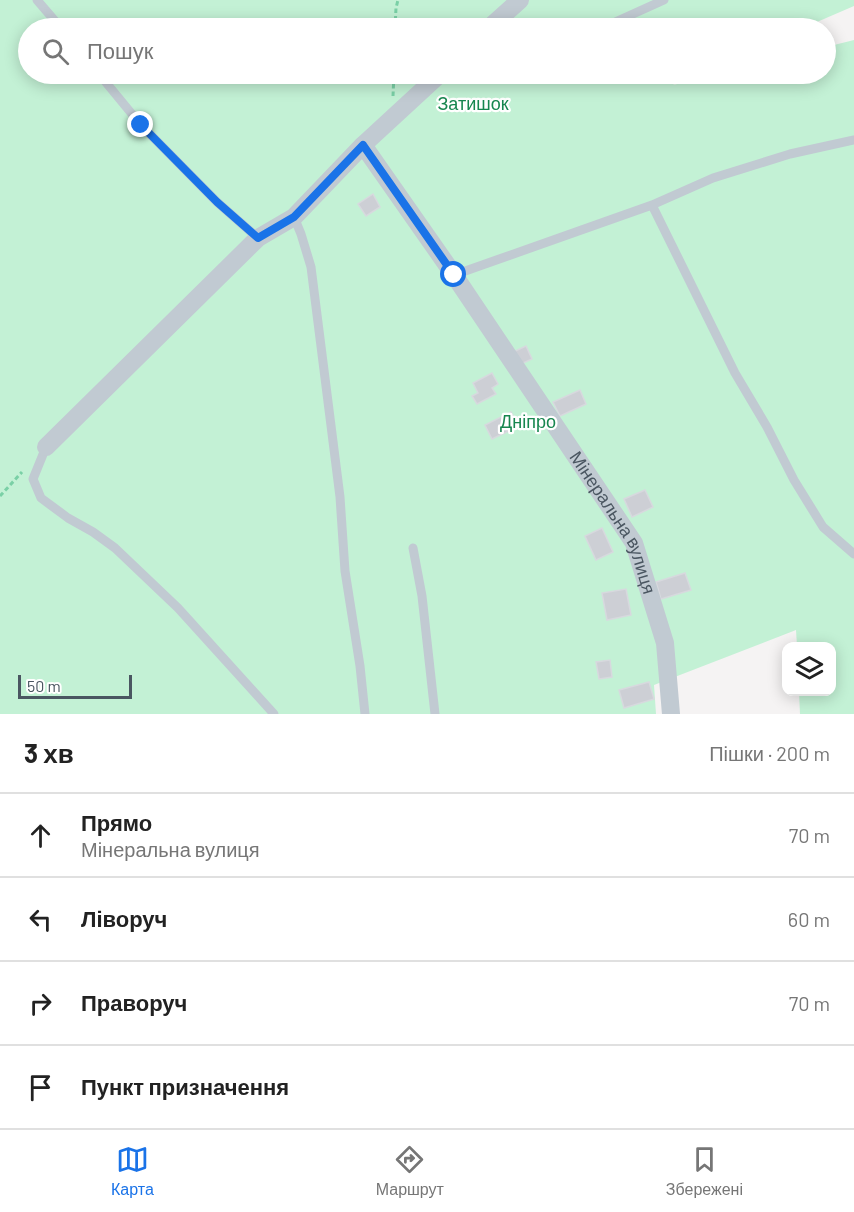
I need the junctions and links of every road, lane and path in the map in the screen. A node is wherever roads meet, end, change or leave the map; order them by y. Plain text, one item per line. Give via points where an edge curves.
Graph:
1 (38, 0) edge
2 (398, 0) edge
3 (520, 0) edge
4 (664, 0) edge
5 (53, 18) edge
6 (396, 18) edge
7 (500, 18) edge
8 (624, 18) edge
9 (108, 84) edge
10 (429, 84) edge
11 (854, 140) edge
12 (363, 145) junction
13 (652, 205) junction
14 (294, 217) junction
15 (258, 238) junction
16 (454, 275) junction
17 (46, 447) joint
18 (413, 548) dead end
19 (854, 554) edge
20 (274, 714) edge
21 (365, 714) edge
22 (435, 714) edge
23 (671, 714) edge

1 - 5 lane
2 - 6 path
3 - 7 street
4 - 8 lane
9 - 15 lane via 150,134
10 - 12 street
11 - 13 lane via 790,154 713,178
12 - 14 street
12 - 16 street, Мінеральна вулиця
13 - 16 lane
13 - 19 lane via 735,373 794,480 823,527
14 - 15 street
14 - 21 lane via 311,267
15 - 17 street
16 - 23 street, Мінеральна вулиця via 634,543 665,643
17 - 20 lane via 33,478 41,498 115,548 178,608
18 - 22 lane

